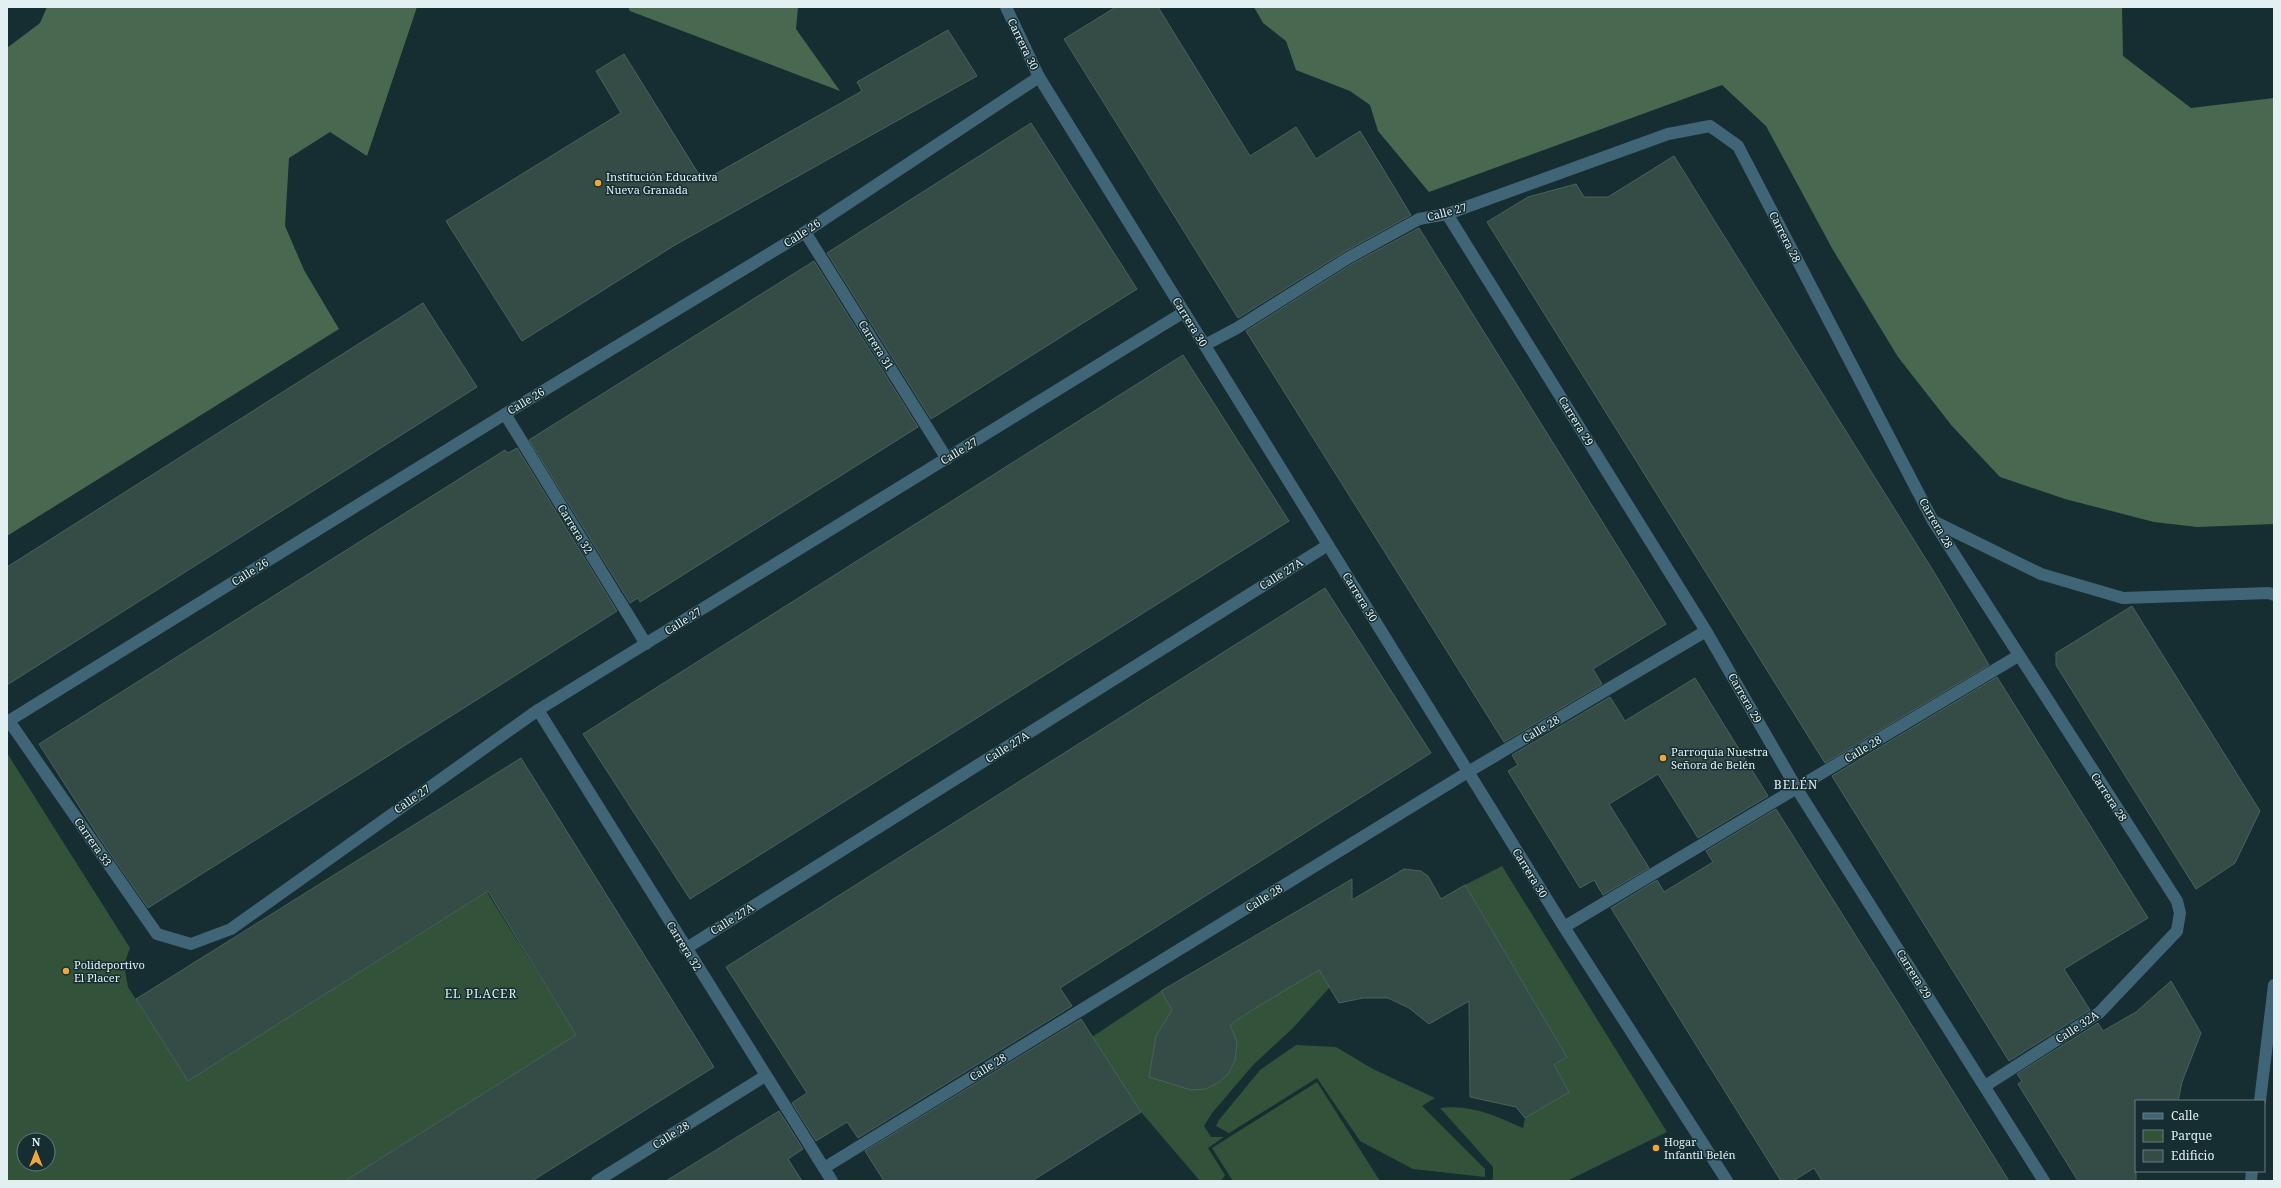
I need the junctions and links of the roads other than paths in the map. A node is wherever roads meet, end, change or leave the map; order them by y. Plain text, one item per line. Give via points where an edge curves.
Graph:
1 (1006, 7) edge
2 (1039, 77) junction
3 (1710, 126) joint
4 (1447, 214) junction
5 (805, 232) junction
6 (1184, 312) junction
7 (1205, 345) junction
8 (505, 414) junction
9 (947, 459) junction
10 (1933, 521) junction
11 (1328, 545) junction
12 (2274, 595) edge
13 (1706, 631) junction
14 (646, 644) junction
15 (2018, 656) junction
16 (538, 710) junction
17 (8, 721) edge
18 (1468, 772) junction
19 (1797, 789) junction
20 (2180, 913) joint
21 (1564, 927) junction
22 (192, 944) joint
23 (685, 949) junction
24 (2274, 985) edge
25 (765, 1076) junction
26 (1985, 1086) junction
27 (2260, 1100) edge
28 (824, 1168) junction
29 (597, 1181) edge
30 (832, 1181) edge
31 (1727, 1181) edge
32 (2044, 1181) edge

1 - 2 street, Carrera 30
2 - 5 street, Calle 26
2 - 6 street, Carrera 30
3 - 4 street, Calle 27 via 1668,134
3 - 10 street, Carrera 28 via 1738,146
4 - 7 street, Calle 27 via 1419,219 1348,258 1237,328
4 - 13 street, Carrera 29
5 - 8 street, Calle 26
5 - 9 street, Carrera 31
6 - 7 street, Carrera 30
6 - 9 street, Calle 27
7 - 11 street, Carrera 30
8 - 14 street, Carrera 32
8 - 17 street, Calle 26
9 - 14 street, Calle 27
10 - 12 street via 2041,574 2123,598 2269,593
10 - 15 street, Carrera 28
11 - 18 street, Carrera 30
11 - 23 street, Calle 27A
13 - 18 street, Calle 28
13 - 19 street, Carrera 29
14 - 16 street, Calle 27
15 - 19 street, Calle 28
15 - 20 street, Carrera 28 via 2177,901
16 - 22 street, Calle 27 via 231,929
16 - 23 street, Carrera 32
17 - 22 street, Carrera 33 via 157,934
18 - 21 street, Carrera 30
18 - 28 street, Calle 28
19 - 21 street, Calle 28
19 - 26 street, Carrera 29
20 - 26 street, Calle 32A via 2177,931 2099,1013
21 - 31 street, Carrera 30
23 - 25 street, Carrera 32
24 - 27 street
25 - 28 street, Carrera 32
25 - 29 street, Calle 28
26 - 32 street, Carrera 29
28 - 30 street, Carrera 32

